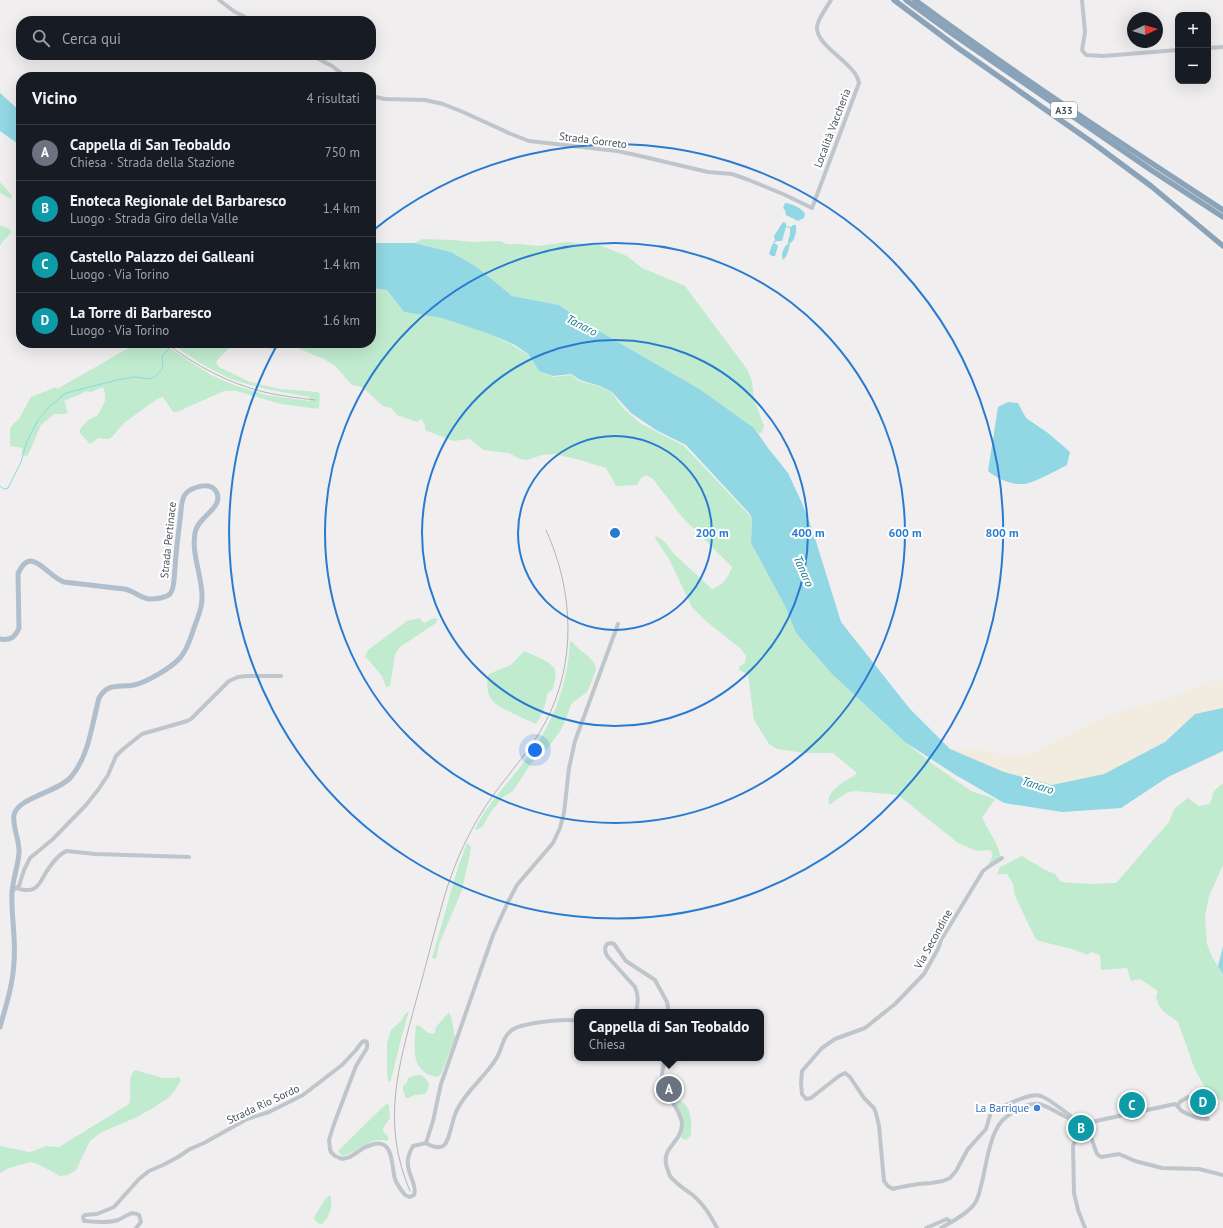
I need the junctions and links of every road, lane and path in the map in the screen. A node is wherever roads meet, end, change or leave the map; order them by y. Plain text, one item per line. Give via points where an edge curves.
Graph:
1 (219, 0) edge
2 (831, 0) edge
3 (894, 0) edge
4 (906, 0) edge
5 (915, 0) edge
6 (1082, 0) edge
7 (243, 16) edge
8 (1223, 47) edge
9 (1211, 48) edge
10 (1175, 50) edge
11 (321, 60) edge
12 (340, 72) edge
13 (376, 97) edge
14 (812, 208) joint
15 (1223, 210) edge
16 (1223, 217) edge
17 (1223, 246) edge
18 (618, 624) dead end
19 (0, 639) edge
20 (281, 676) dead end
21 (189, 857) dead end
22 (1002, 858) dead end
23 (15, 889) junction
24 (637, 1009) edge
25 (668, 1009) edge
26 (574, 1021) edge
27 (0, 1027) edge
28 (665, 1061) edge
29 (1188, 1097) dead end
30 (1178, 1105) junction
31 (1208, 1119) dead end
32 (1077, 1121) junction
33 (1089, 1124) junction
34 (1088, 1129) junction
35 (426, 1143) junction
36 (1223, 1175) edge
37 (951, 1222) junction
38 (136, 1228) edge
39 (717, 1228) edge
40 (926, 1228) edge
41 (941, 1228) edge
42 (1085, 1228) edge

1 - 7 street
2 - 14 street, Località Vaccheria via 818,23 818,33 857,76 859,83
3 - 17 highway via 1151,186
4 - 16 highway, A33 via 954,36
5 - 15 highway, A33
6 - 10 street via 1085,32 1082,50 1086,55
8 - 9 street
11 - 12 street
13 - 14 street, Strada Gorreto via 425,100 443,104 529,141 636,155 708,172 732,174
18 - 35 street via 575,741 560,828 553,843 517,885 493,936 441,1084
19 - 23 main road, Strada Pertinace via 13,638 19,628 18,574 21,567 32,561 38,562 56,579 64,582 124,588 149,599 170,594 182,499 187,491 200,486 209,486 216,491 216,505 199,522 195,530 195,550 202,599 186,651 172,665 147,680 134,685 109,688 102,692 85,753 70,778 17,808 14,815 19,855
20 - 23 street via 238,677 229,681 191,719 142,734 122,750 86,805 53,839 30,858 19,886
21 - 23 street via 67,851 52,864 34,889
22 - 32 street, Via Secondine via 983,871 941,940 924,974 895,1004 865,1028 835,1039 822,1048 802,1071 802,1094 806,1099 811,1098 839,1076 845,1074 850,1077 876,1113 884,1181 893,1188 950,1178 968,1149 986,1129 991,1112 1026,1097 1041,1096
23 - 27 main road via 12,901 14,964
24 - 25 street via 635,987 605,953 607,944 614,944 626,961 655,980 664,994
26 - 35 street via 527,1024 510,1031 495,1060 457,1110 446,1143 437,1148
28 - 39 street via 662,1081 682,1122 681,1132 667,1151 665,1163 670,1176 705,1208
29 - 30 street
30 - 31 street via 1181,1110 1196,1118
30 - 33 street
32 - 33 street
32 - 37 street via 1042,1104 1034,1103 1025,1105 1001,1121 995,1131 975,1203
33 - 34 street
34 - 36 street via 1097,1154 1101,1157 1118,1154 1162,1168 1199,1169
34 - 42 street via 1076,1139 1073,1146 1074,1193
35 - 38 street, Strada Rio Sordo via 413,1146 408,1154 407,1166 416,1190 410,1197 405,1195 397,1183 391,1156 384,1144 374,1144 346,1159 338,1158 331,1152 329,1140 332,1128 356,1066 367,1048 365,1041 342,1065 303,1095 269,1112 247,1119 149,1171 114,1207 83,1217 84,1221 111,1221 136,1214 139,1215 141,1222
37 - 40 street via 947,1219
37 - 41 street

